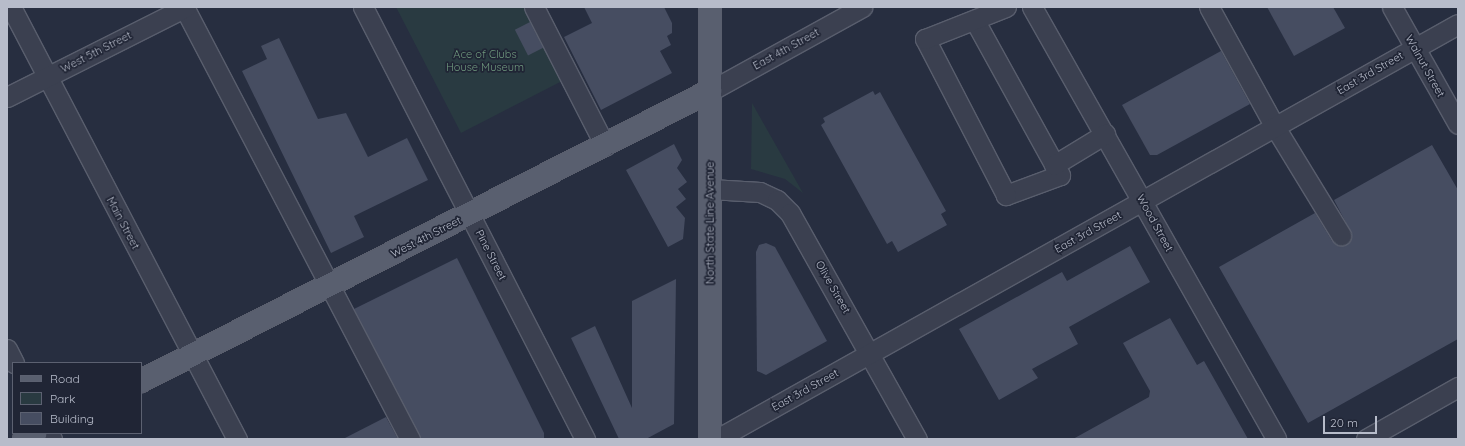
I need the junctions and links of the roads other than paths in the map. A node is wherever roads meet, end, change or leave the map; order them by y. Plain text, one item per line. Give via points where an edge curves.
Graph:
1 (11, 7) edge
2 (185, 7) edge
3 (363, 7) edge
4 (534, 7) edge
5 (710, 7) edge
6 (862, 7) edge
7 (1006, 7) edge
8 (1032, 7) edge
9 (1209, 7) edge
10 (1392, 7) edge
11 (975, 21) junction
12 (1458, 24) edge
13 (1415, 48) junction
14 (46, 77) junction
15 (710, 91) junction
16 (7, 97) edge
17 (1458, 124) edge
18 (1275, 127) junction
19 (1105, 134) junction
20 (605, 146) junction
21 (1054, 164) junction
22 (710, 189) junction
23 (1143, 202) junction
24 (470, 214) junction
25 (1341, 235) dead end
26 (331, 285) junction
27 (7, 349) edge
28 (870, 353) junction
29 (193, 356) junction
30 (14, 362) edge
31 (142, 381) edge
32 (1458, 387) edge
33 (34, 434) edge
34 (24, 439) edge
35 (237, 439) edge
36 (410, 439) edge
37 (585, 439) edge
38 (710, 439) edge
39 (717, 439) edge
40 (917, 439) edge
41 (1276, 439) edge
42 (1366, 439) edge

1 - 14 street, Main Street
2 - 14 street, West 5th Street
2 - 26 street
3 - 24 street, Pine Street
4 - 20 street
5 - 15 main road, North State Line Avenue
6 - 15 street, East 4th Street
7 - 11 street
8 - 19 street, Wood Street
9 - 18 street
10 - 13 street, Walnut Street
11 - 21 street
11 - 21 street via 925,39 1006,195 1060,175
12 - 13 street, East 3rd Street
13 - 17 street, Walnut Street
13 - 18 street, East 3rd Street
14 - 16 street, West 5th Street
14 - 29 street, Main Street
15 - 20 main road, West 4th Street
15 - 22 main road, North State Line Avenue
18 - 23 street, East 3rd Street
18 - 25 street
19 - 21 street
19 - 23 street, Wood Street
20 - 24 main road, West 4th Street
22 - 28 street, Olive Street via 749,190 777,200 790,214
22 - 38 main road, North State Line Avenue
23 - 28 street, East 3rd Street
23 - 41 street, Wood Street
24 - 26 main road, West 4th Street
24 - 37 street, Pine Street
26 - 29 main road, West 4th Street
26 - 36 street
27 - 30 street
28 - 39 street, East 3rd Street
28 - 40 street, Olive Street
29 - 31 main road, West 4th Street
29 - 35 street, Main Street
32 - 42 street
33 - 34 main road

